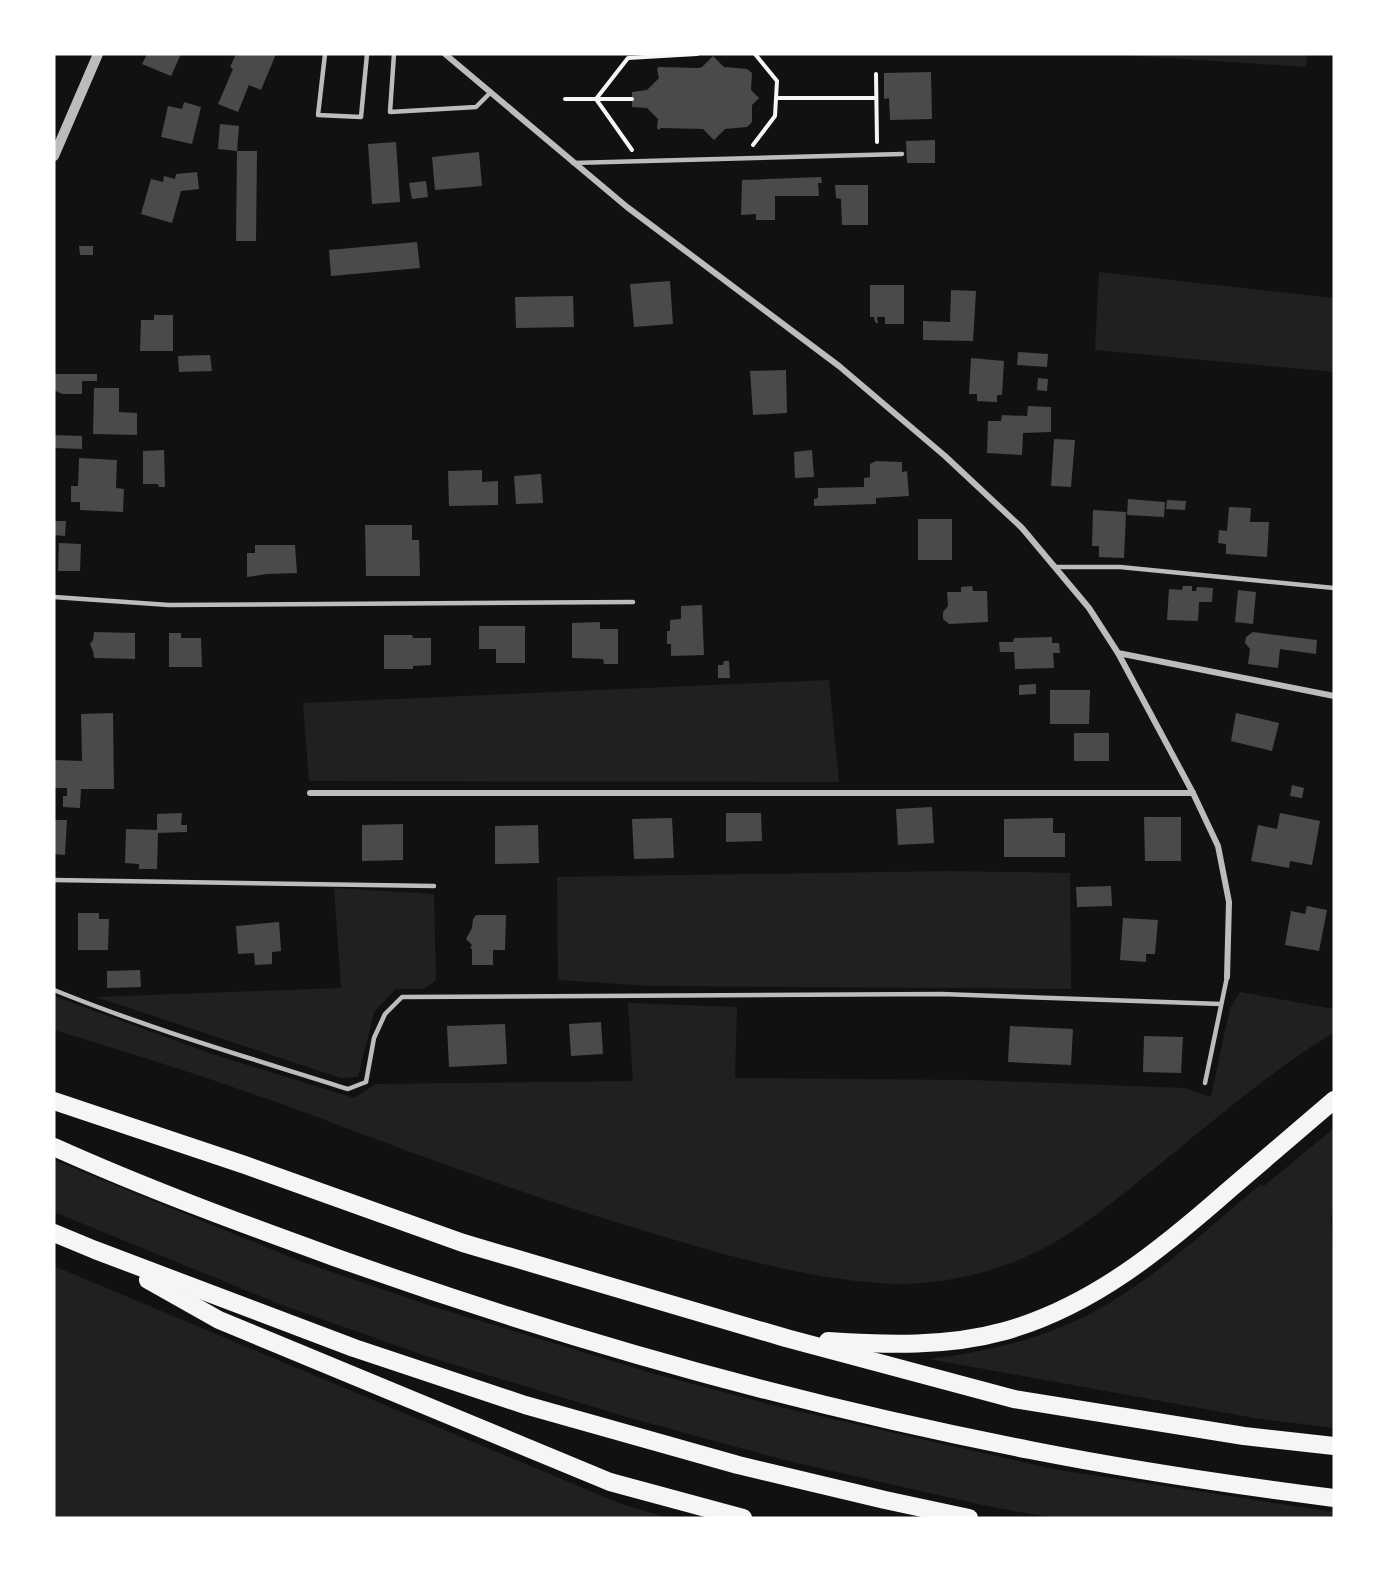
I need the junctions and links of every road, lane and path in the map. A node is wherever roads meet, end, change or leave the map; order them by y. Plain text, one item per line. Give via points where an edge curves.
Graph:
1 (98, 54) edge
2 (325, 54) edge
3 (367, 54) edge
4 (394, 54) edge
5 (445, 54) edge
6 (697, 54) edge
7 (755, 54) edge
8 (876, 74) dead end
9 (491, 92) junction
10 (776, 98) junction
11 (875, 98) junction
12 (565, 99) dead end
13 (596, 99) junction
14 (632, 99) dead end
15 (877, 154) junction
16 (902, 154) dead end
17 (54, 156) edge
18 (743, 158) junction
19 (640, 160) junction
20 (573, 163) junction
21 (1054, 567) junction
22 (1334, 588) edge
23 (54, 597) edge
24 (633, 602) dead end
25 (1118, 653) junction
26 (1334, 696) edge
27 (310, 793) dead end
28 (1193, 794) junction
29 (54, 880) edge
30 (434, 886) dead end
31 (1227, 977) joint
32 (54, 990) edge
33 (1221, 1004) junction
34 (1204, 1083) dead end
35 (1334, 1100) edge
36 (54, 1101) edge
37 (54, 1147) edge
38 (54, 1233) edge
39 (95, 1250) junction
40 (786, 1338) junction
41 (1334, 1446) edge
42 (1334, 1498) edge
43 (743, 1518) edge
44 (969, 1518) edge

1 - 17 street
2 - 3 lane via 318,115 361,117
4 - 9 lane via 390,111 476,107
5 - 9 street
6 - 13 path via 628,58
7 - 10 path via 777,81
8 - 11 path
9 - 20 street
10 - 11 path
10 - 18 path via 776,117
11 - 15 path
12 - 13 path
13 - 14 path
13 - 19 path
15 - 16 lane
15 - 18 lane
18 - 19 lane
19 - 20 lane
20 - 21 street via 839,366 945,456 1022,528
21 - 22 lane via 1120,567
21 - 25 street via 1089,608
23 - 24 lane via 169,605
25 - 26 street
25 - 28 street
27 - 28 street
28 - 31 street via 1218,846 1229,902
29 - 30 lane
31 - 33 lane
32 - 33 lane via 348,1089 366,1082 378,1030 385,1014 402,997 941,994
33 - 34 lane
35 - 40 highway via 1182,1232 1089,1297 1043,1317 1004,1331 953,1340 890,1345
36 - 40 highway via 463,1243
37 - 42 highway via 243,1224 415,1286 739,1384 1030,1450
38 - 39 highway
39 - 43 highway via 219,1320 600,1478
39 - 44 highway via 354,1348 525,1405 738,1465
40 - 41 highway via 1014,1399 1244,1436

